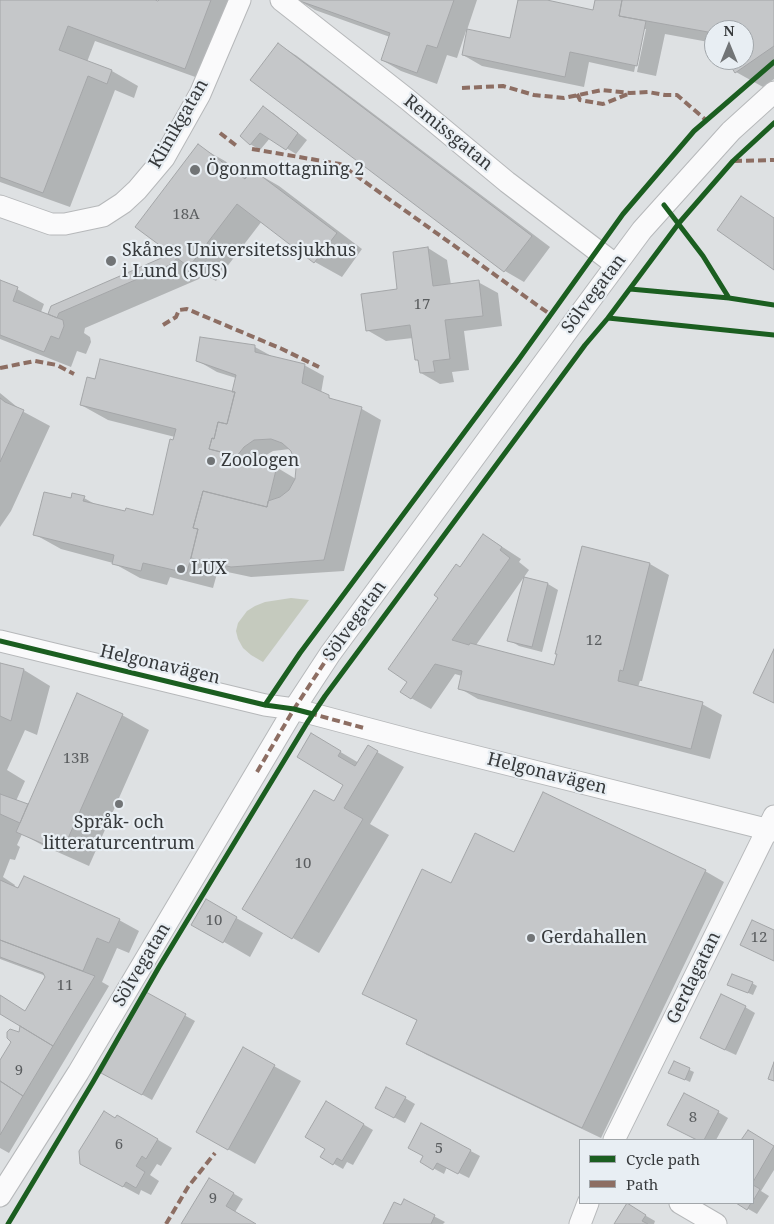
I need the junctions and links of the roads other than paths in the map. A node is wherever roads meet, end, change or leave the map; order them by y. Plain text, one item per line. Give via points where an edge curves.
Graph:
1 (240, 0) edge
2 (281, 0) edge
3 (774, 92) edge
4 (0, 206) edge
5 (616, 266) junction
6 (0, 640) edge
7 (294, 709) junction
8 (772, 825) edge
9 (615, 1139) edge
10 (0, 1196) edge
11 (588, 1204) edge
12 (682, 1204) edge
13 (580, 1224) edge
14 (716, 1224) edge

1 - 4 street, Klinikgatan via 196,101 164,158 137,190 103,216 65,224 52,224
2 - 5 street, Remissgatan
3 - 5 street, Sölvegatan via 731,131 642,230
5 - 7 street, Sölvegatan via 330,654
6 - 7 street, Helgonavägen via 265,705
7 - 8 street, Helgonavägen via 422,743
7 - 10 street, Sölvegatan via 78,1073
8 - 9 street, Gerdagatan
11 - 13 street
12 - 14 street

